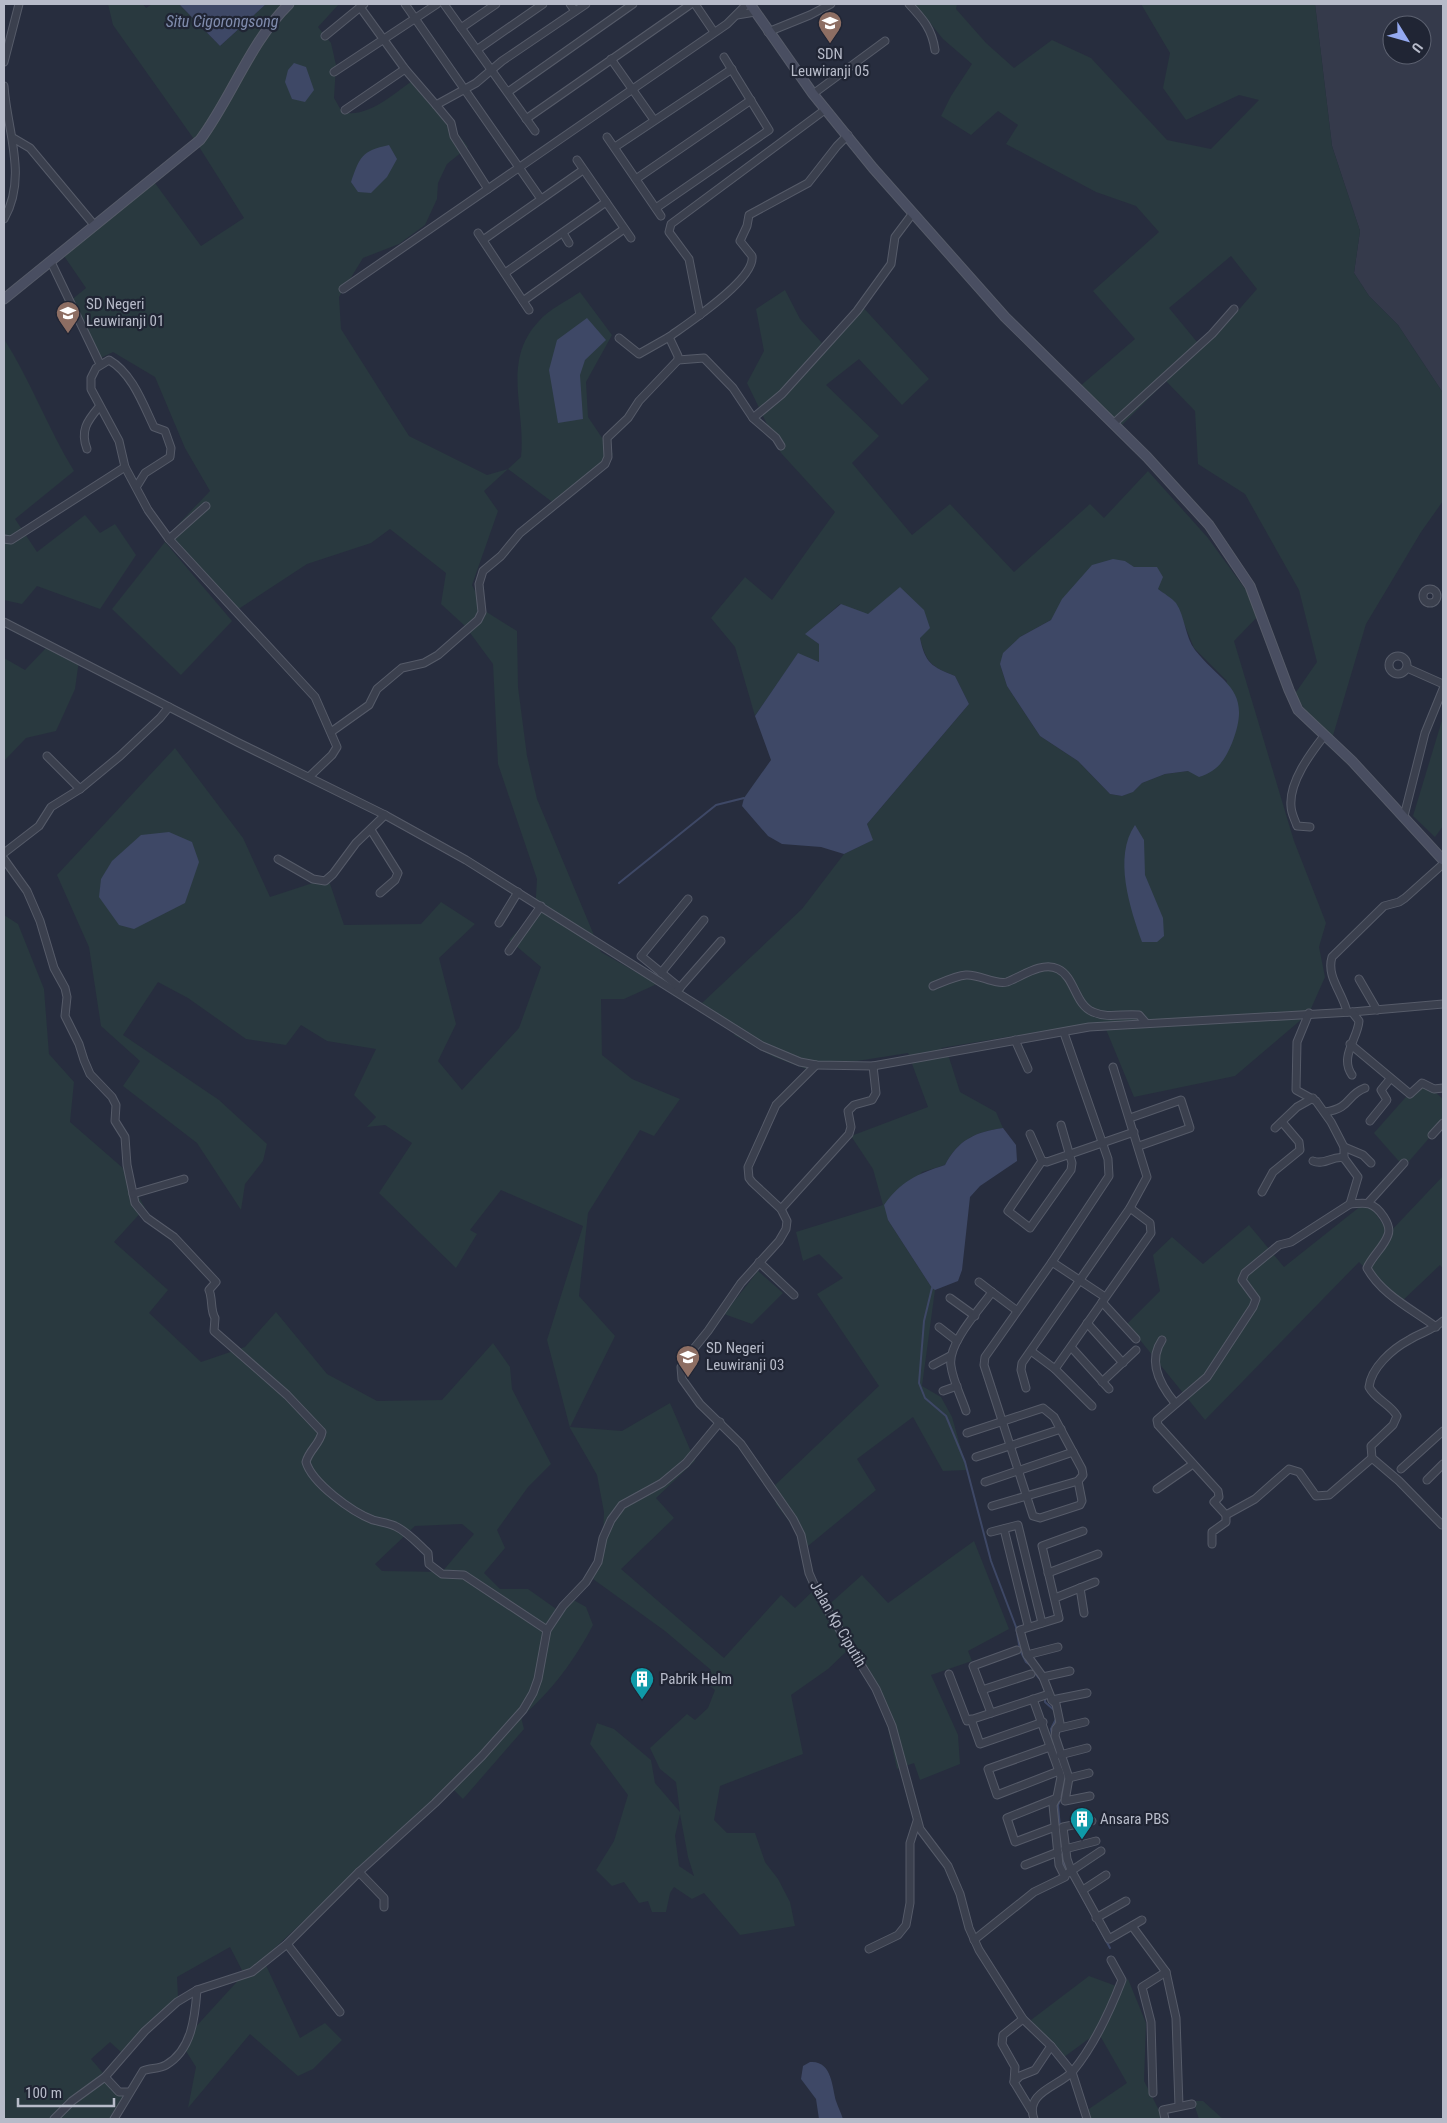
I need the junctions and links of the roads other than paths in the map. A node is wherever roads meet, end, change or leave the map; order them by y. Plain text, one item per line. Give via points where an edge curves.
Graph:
1 (19, 4) edge
2 (289, 4) edge
3 (404, 4) edge
4 (437, 4) edge
5 (444, 4) edge
6 (496, 4) edge
7 (543, 4) edge
8 (570, 4) edge
9 (586, 4) edge
10 (633, 4) edge
11 (691, 4) edge
12 (695, 4) edge
13 (748, 4) edge
14 (831, 4) edge
15 (909, 4) edge
16 (362, 5) edge
17 (575, 11) junction
18 (755, 12) junction
19 (737, 15) junction
20 (414, 19) junction
21 (461, 28) junction
22 (714, 32) junction
23 (768, 32) junction
24 (325, 36) dead end
25 (384, 39) junction
26 (885, 41) dead end
27 (478, 49) junction
28 (935, 50) dead end
29 (724, 57) dead end
30 (4, 58) edge
31 (611, 58) junction
32 (405, 69) junction
33 (732, 69) junction
34 (492, 70) junction
35 (334, 72) dead end
36 (4, 86) edge
37 (632, 89) junction
38 (464, 91) junction
39 (508, 92) junction
40 (813, 94) junction
41 (751, 100) junction
42 (436, 105) junction
43 (826, 109) junction
44 (345, 110) dead end
45 (526, 119) junction
46 (654, 120) junction
47 (535, 132) dead end
48 (848, 136) junction
49 (607, 137) dead end
50 (13, 138) junction
51 (614, 147) junction
52 (577, 160) dead end
53 (519, 167) junction
54 (583, 170) junction
55 (636, 179) junction
56 (488, 189) junction
57 (541, 199) junction
58 (606, 202) junction
59 (656, 208) junction
60 (914, 214) junction
61 (661, 216) dead end
62 (4, 219) edge
63 (95, 226) junction
64 (624, 229) junction
65 (478, 233) dead end
66 (562, 233) junction
67 (631, 238) dead end
68 (483, 240) junction
69 (569, 243) dead end
70 (51, 262) junction
71 (505, 273) junction
72 (343, 289) dead end
73 (4, 299) edge
74 (523, 300) junction
75 (1234, 309) dead end
76 (529, 310) dead end
77 (700, 314) junction
78 (669, 337) junction
79 (619, 338) dead end
80 (678, 360) junction
81 (100, 364) junction
82 (99, 407) junction
83 (753, 418) junction
84 (1113, 424) junction
85 (781, 446) dead end
86 (87, 449) dead end
87 (125, 467) junction
88 (137, 486) junction
89 (206, 506) dead end
90 (4, 539) edge
91 (169, 539) junction
92 (4, 622) edge
93 (1407, 668) dead end
94 (1443, 684) edge
95 (1443, 689) edge
96 (169, 707) junction
97 (331, 732) junction
98 (1324, 736) junction
99 (47, 756) dead end
100 (309, 777) junction
101 (80, 789) junction
102 (385, 815) junction
103 (1404, 816) junction
104 (1310, 827) dead end
105 (372, 830) junction
106 (4, 853) edge
107 (4, 859) edge
108 (278, 859) dead end
109 (1443, 862) edge
110 (518, 892) junction
111 (380, 894) dead end
112 (688, 899) dead end
113 (541, 906) junction
114 (704, 920) dead end
115 (499, 923) dead end
116 (721, 941) dead end
117 (509, 951) dead end
118 (661, 973) junction
119 (1359, 979) dead end
120 (933, 986) dead end
121 (678, 990) junction
122 (1443, 1004) edge
123 (1377, 1010) junction
124 (1349, 1012) junction
125 (1309, 1013) junction
126 (1146, 1023) junction
127 (1064, 1033) junction
128 (1015, 1040) junction
129 (1350, 1044) junction
130 (816, 1065) junction
131 (873, 1066) junction
132 (1113, 1066) dead end
133 (1028, 1069) dead end
134 (1352, 1075) dead end
135 (1390, 1078) junction
136 (1365, 1088) dead end
137 (1443, 1088) edge
138 (1313, 1098) junction
139 (1325, 1112) junction
140 (1130, 1118) junction
141 (1370, 1121) dead end
142 (1282, 1122) junction
143 (1443, 1123) edge
144 (1061, 1125) dead end
145 (1274, 1128) dead end
146 (1134, 1132) junction
147 (1030, 1134) dead end
148 (1432, 1135) dead end
149 (1102, 1143) junction
150 (1138, 1146) junction
151 (1344, 1147) junction
152 (1070, 1155) junction
153 (1344, 1158) junction
154 (1042, 1161) junction
155 (1313, 1161) dead end
156 (1371, 1163) dead end
157 (1404, 1163) dead end
158 (184, 1179) dead end
159 (1262, 1192) dead end
160 (133, 1194) junction
161 (1368, 1203) junction
162 (1350, 1204) junction
163 (1130, 1208) junction
164 (781, 1209) junction
165 (759, 1262) junction
166 (1052, 1262) junction
167 (1080, 1280) junction
168 (979, 1282) dead end
169 (992, 1292) junction
170 (794, 1295) dead end
171 (950, 1298) dead end
172 (1104, 1300) junction
173 (1016, 1310) junction
174 (975, 1316) junction
175 (1443, 1320) edge
176 (1087, 1323) junction
177 (939, 1327) dead end
178 (1436, 1327) junction
179 (1136, 1339) dead end
180 (1162, 1340) dead end
181 (957, 1341) junction
182 (1071, 1347) junction
183 (1136, 1350) dead end
184 (1031, 1351) junction
185 (950, 1356) junction
186 (1123, 1363) junction
187 (933, 1366) dead end
188 (1055, 1369) junction
189 (1102, 1382) junction
190 (957, 1386) junction
191 (1026, 1388) dead end
192 (1109, 1389) dead end
193 (944, 1391) dead end
194 (1175, 1403) junction
195 (1092, 1406) dead end
196 (966, 1411) dead end
197 (720, 1422) junction
198 (1002, 1422) junction
199 (1061, 1429) junction
200 (1443, 1431) edge
201 (967, 1433) dead end
202 (1011, 1446) junction
203 (1073, 1452) junction
204 (976, 1457) dead end
205 (1372, 1458) junction
206 (1193, 1464) junction
207 (1443, 1464) edge
208 (1401, 1469) dead end
209 (1018, 1471) junction
210 (1427, 1480) dead end
211 (1078, 1481) junction
212 (985, 1482) dead end
213 (1157, 1489) dead end
214 (1026, 1496) junction
215 (992, 1506) dead end
216 (1226, 1515) junction
217 (1442, 1525) edge
218 (1004, 1529) junction
219 (1082, 1531) dead end
220 (991, 1532) dead end
221 (1212, 1544) dead end
222 (1098, 1554) dead end
223 (1048, 1573) junction
224 (1095, 1582) dead end
225 (1080, 1588) junction
226 (1055, 1598) junction
227 (1084, 1613) dead end
228 (1042, 1623) junction
229 (1028, 1626) junction
230 (547, 1630) junction
231 (1058, 1647) dead end
232 (1016, 1650) dead end
233 (1027, 1655) junction
234 (1070, 1671) dead end
235 (949, 1674) dead end
236 (1031, 1674) dead end
237 (1043, 1678) junction
238 (982, 1690) junction
239 (1087, 1693) dead end
240 (1048, 1697) junction
241 (1033, 1699) junction
242 (991, 1713) junction
243 (971, 1719) junction
244 (1043, 1722) junction
245 (1085, 1722) dead end
246 (1056, 1729) junction
247 (1050, 1746) junction
248 (1087, 1748) dead end
249 (1060, 1755) junction
250 (1059, 1771) junction
251 (1089, 1774) dead end
252 (1070, 1778) junction
253 (1090, 1796) dead end
254 (1057, 1797) junction
255 (917, 1821) junction
256 (1092, 1821) dead end
257 (1055, 1827) junction
258 (1096, 1841) dead end
259 (1066, 1849) junction
260 (1101, 1851) dead end
261 (1058, 1852) junction
262 (1025, 1865) dead end
263 (1071, 1870) junction
264 (359, 1872) junction
265 (1106, 1875) dead end
266 (1065, 1877) junction
267 (1082, 1890) junction
268 (1126, 1901) dead end
269 (384, 1907) dead end
270 (1096, 1918) junction
271 (1142, 1920) dead end
272 (1132, 1926) junction
273 (974, 1940) junction
274 (287, 1944) junction
275 (869, 1949) dead end
276 (1111, 1960) dead end
277 (1166, 1972) junction
278 (197, 1990) junction
279 (340, 2012) dead end
280 (1024, 2019) junction
281 (1051, 2046) junction
282 (1072, 2072) junction
283 (105, 2077) junction
284 (1014, 2082) junction
285 (129, 2092) junction
286 (1153, 2093) dead end
287 (1192, 2104) dead end
288 (1179, 2106) junction
289 (1031, 2110) junction
290 (54, 2119) edge
291 (114, 2119) edge
292 (1034, 2119) edge
293 (1088, 2119) edge
294 (1165, 2119) edge

1 - 30 street
2 - 63 main road via 275,17 216,119 200,140
3 - 20 street
4 - 20 street
5 - 21 street
6 - 21 street
7 - 27 street
8 - 17 street
9 - 17 street
10 - 39 street
11 - 31 street
12 - 22 street
13 - 18 main road
13 - 19 street
14 - 23 street
15 - 28 street via 928,26
16 - 24 street
16 - 25 street
17 - 34 street
18 - 19 street
18 - 23 main road
19 - 22 street
20 - 25 street
20 - 38 street
21 - 27 street
22 - 37 street
23 - 40 main road
25 - 32 street
25 - 35 street
26 - 40 street
27 - 34 street
29 - 33 street
31 - 37 street
31 - 45 street
32 - 42 street
32 - 44 street
33 - 41 street
33 - 46 street
34 - 38 street
34 - 39 street
36 - 50 street
37 - 46 street
37 - 53 street
38 - 42 street
38 - 53 street
39 - 45 street
40 - 43 main road
41 - 55 street
41 - 59 street via 768,125 767,133
42 - 56 street via 451,123 454,136
43 - 48 main road
43 - 77 street via 671,224 669,232 689,259
45 - 47 street
46 - 51 street
48 - 60 main road
48 - 77 street via 808,182 749,215 740,241 752,256 752,266 723,297
49 - 51 street
50 - 62 street via 15,194
50 - 63 street via 30,148
51 - 55 street
52 - 54 street
53 - 56 street
53 - 57 street
54 - 57 street
54 - 58 street
55 - 59 street
56 - 72 street
57 - 68 street
58 - 64 street
58 - 66 street
59 - 61 street
60 - 83 street via 895,238 892,264 872,292 782,394
60 - 84 main road via 1005,317
63 - 70 main road
64 - 67 street
64 - 74 street
65 - 68 street
66 - 69 street
66 - 71 street
68 - 71 street
70 - 73 main road
70 - 81 street
71 - 74 street
74 - 76 street
75 - 84 street via 1212,334
77 - 78 street
78 - 79 street via 639,354
78 - 80 street
80 - 83 street via 704,358 733,388
80 - 97 street via 607,438 608,457 604,464 520,533 483,571 479,584 482,612 478,620 438,655 424,663 402,668 377,689 369,705
81 - 82 street via 90,384
81 - 88 street via 109,360 122,369 137,391 154,427 165,431 170,442 170,457 145,473
82 - 86 street via 84,428
82 - 87 street via 118,441
83 - 85 street
84 - 98 main road via 1181,492 1240,569 1250,586 1298,710
87 - 88 street
87 - 90 street via 11,540
88 - 91 street via 148,510
89 - 91 street
91 - 97 street via 315,697
92 - 96 street
93 - 94 street
95 - 103 street via 1425,733
96 - 100 street
96 - 101 street via 120,756
97 - 100 street via 336,750
98 - 103 main road
98 - 104 street via 1306,760 1290,806 1296,826
99 - 101 street
100 - 102 street
101 - 106 street via 51,807 38,826
102 - 105 street
102 - 110 street
103 - 109 main road
105 - 108 street via 356,842 325,881 313,879
105 - 111 street via 398,873
107 - 160 street via 27,891 40,921 54,968 65,988 65,1016 90,1074 116,1105 115,1121 125,1137
109 - 124 street via 1405,898 1384,906 1332,957 1332,976
110 - 113 street
110 - 115 street
112 - 118 street via 641,956
113 - 117 street
113 - 121 street
114 - 118 street
116 - 121 street
118 - 121 street
119 - 123 street
120 - 126 street via 966,975 1004,983 1050,967 1068,978 1092,1012 1108,1016 1139,1015
121 - 130 street via 762,1046
122 - 123 street
123 - 124 street
124 - 125 street
124 - 129 street via 1359,1021
125 - 126 street
125 - 138 street via 1297,1042 1294,1085 1298,1093
126 - 127 street via 1090,1027
127 - 128 street
127 - 149 street
128 - 131 street
128 - 133 street
129 - 134 street via 1348,1066
129 - 135 street
130 - 131 street
130 - 164 street via 776,1105 748,1167 752,1182
131 - 164 street via 876,1093 872,1100 854,1105 848,1111 849,1134
132 - 140 street
135 - 137 street via 1410,1094 1422,1083 1434,1089
135 - 141 street via 1381,1090 1387,1100
136 - 139 street via 1359,1090 1344,1107
138 - 139 street
138 - 142 street
139 - 151 street
140 - 146 street
140 - 150 street via 1181,1100 1190,1128
142 - 145 street
142 - 159 street via 1299,1142 1300,1150 1273,1172
143 - 148 street
144 - 152 street
146 - 149 street
146 - 150 street
147 - 154 street
149 - 152 street
149 - 166 street via 1108,1159 1109,1176
150 - 163 street via 1147,1177
151 - 153 street
151 - 156 street via 1363,1155
152 - 154 street
152 - 154 street via 1071,1170 1030,1228 1008,1211
153 - 155 street via 1338,1156 1322,1163
153 - 162 street via 1358,1177
157 - 161 street
158 - 160 street
160 - 230 street via 140,1211 174,1236 216,1282 209,1290 213,1300 214,1330 287,1395 322,1432 306,1462 315,1478 342,1502 371,1519 405,1532 428,1554 429,1564 442,1574 464,1575
161 - 162 street
161 - 178 street via 1385,1219 1390,1233 1367,1268 1393,1298
162 - 194 street via 1290,1242 1279,1245 1245,1273 1242,1280 1256,1299 1253,1307 1207,1378
163 - 167 street
163 - 172 street via 1150,1223 1150,1232
164 - 165 street, Jalan Kp Ciputih via 787,1221 786,1229
165 - 170 street
165 - 197 street, Jalan Kp Ciputih via 681,1367 687,1387
166 - 167 street
166 - 173 street
167 - 172 street
167 - 184 street
168 - 169 street
169 - 173 street
169 - 174 street
171 - 174 street
172 - 176 street
172 - 179 street
173 - 198 street via 985,1357 986,1375
174 - 181 street
175 - 178 street
176 - 182 street
176 - 186 street
177 - 181 street
178 - 205 street via 1408,1340 1387,1356 1370,1380 1373,1394 1392,1408 1396,1416 1393,1425 1371,1446
180 - 194 street via 1154,1354 1157,1376
181 - 185 street
182 - 188 street
182 - 189 street
183 - 186 street
184 - 188 street
184 - 191 street via 1021,1370
185 - 187 street
185 - 190 street
186 - 189 street
188 - 195 street
189 - 192 street
190 - 193 street
190 - 196 street
194 - 206 street via 1157,1420 1158,1425
197 - 230 street via 686,1463 662,1483 622,1505 607,1529 598,1562
197 - 255 street, Jalan Kp Ciputih via 741,1444 802,1536 810,1573 820,1598 876,1689 892,1726
198 - 199 street via 1043,1408
198 - 201 street
198 - 202 street
199 - 202 street
199 - 203 street
200 - 208 street
202 - 204 street
202 - 209 street
203 - 209 street
203 - 211 street via 1083,1474
205 - 216 street via 1328,1494 1316,1496 1299,1472 1289,1469 1255,1499
205 - 217 street via 1400,1481
206 - 213 street
206 - 216 street via 1218,1490 1219,1497 1214,1502
207 - 210 street
209 - 212 street
209 - 214 street
211 - 214 street
211 - 214 street via 1080,1505 1040,1518 1033,1516
214 - 215 street
216 - 221 street via 1226,1522 1212,1532
218 - 220 street
218 - 228 street via 1018,1525
218 - 229 street
219 - 223 street via 1042,1546
222 - 223 street
223 - 226 street
224 - 225 street
225 - 226 street
225 - 227 street
226 - 228 street via 1059,1618
228 - 229 street
229 - 233 street via 1020,1630
230 - 264 street via 538,1680 523,1710 462,1776
231 - 233 street
232 - 238 street via 973,1666
233 - 237 street
234 - 237 street
235 - 243 street via 967,1721
236 - 238 street
237 - 240 street
238 - 242 street
239 - 240 street
240 - 241 street
240 - 246 street via 1056,1704 1060,1722
241 - 242 street
241 - 244 street
242 - 243 street
243 - 244 street via 980,1744
244 - 247 street
245 - 246 street
246 - 249 street
247 - 250 street
247 - 250 street via 988,1769 998,1795
248 - 249 street
249 - 252 street
250 - 254 street
251 - 252 street
252 - 253 street via 1065,1801
254 - 257 street via 1053,1805
254 - 257 street via 1007,1818 1015,1842
255 - 273 street, Jalan Kp Ciputih via 948,1866
255 - 275 street via 910,1843 910,1903 906,1925 898,1935
256 - 259 street via 1063,1827
257 - 261 street
258 - 259 street
259 - 263 street
260 - 263 street
261 - 262 street
261 - 266 street
263 - 266 street
263 - 267 street
264 - 269 street via 384,1898
264 - 274 street
265 - 267 street
266 - 273 street via 1034,1892
267 - 270 street
268 - 270 street
270 - 272 street via 1109,1939
271 - 272 street
272 - 277 street
273 - 280 street, Jalan Kp Ciputih
274 - 278 street via 252,1972
274 - 279 street
276 - 282 street via 1122,1980 1109,2012
277 - 286 street via 1142,1987 1150,2022
277 - 288 street via 1176,2018
278 - 283 street via 177,2002 145,2031
278 - 285 street via 195,2023 181,2051 164,2066 143,2072
280 - 281 street, Jalan Kp Ciputih
280 - 284 street via 1003,2035 1002,2044 1015,2067
281 - 282 street, Jalan Kp Ciputih
281 - 284 street via 1036,2070
282 - 289 street via 1048,2087
282 - 293 street, Jalan Kp Ciputih
283 - 285 street via 119,2092
283 - 290 street
284 - 289 street
285 - 291 street
287 - 288 street
288 - 294 street via 1163,2110
289 - 292 street

